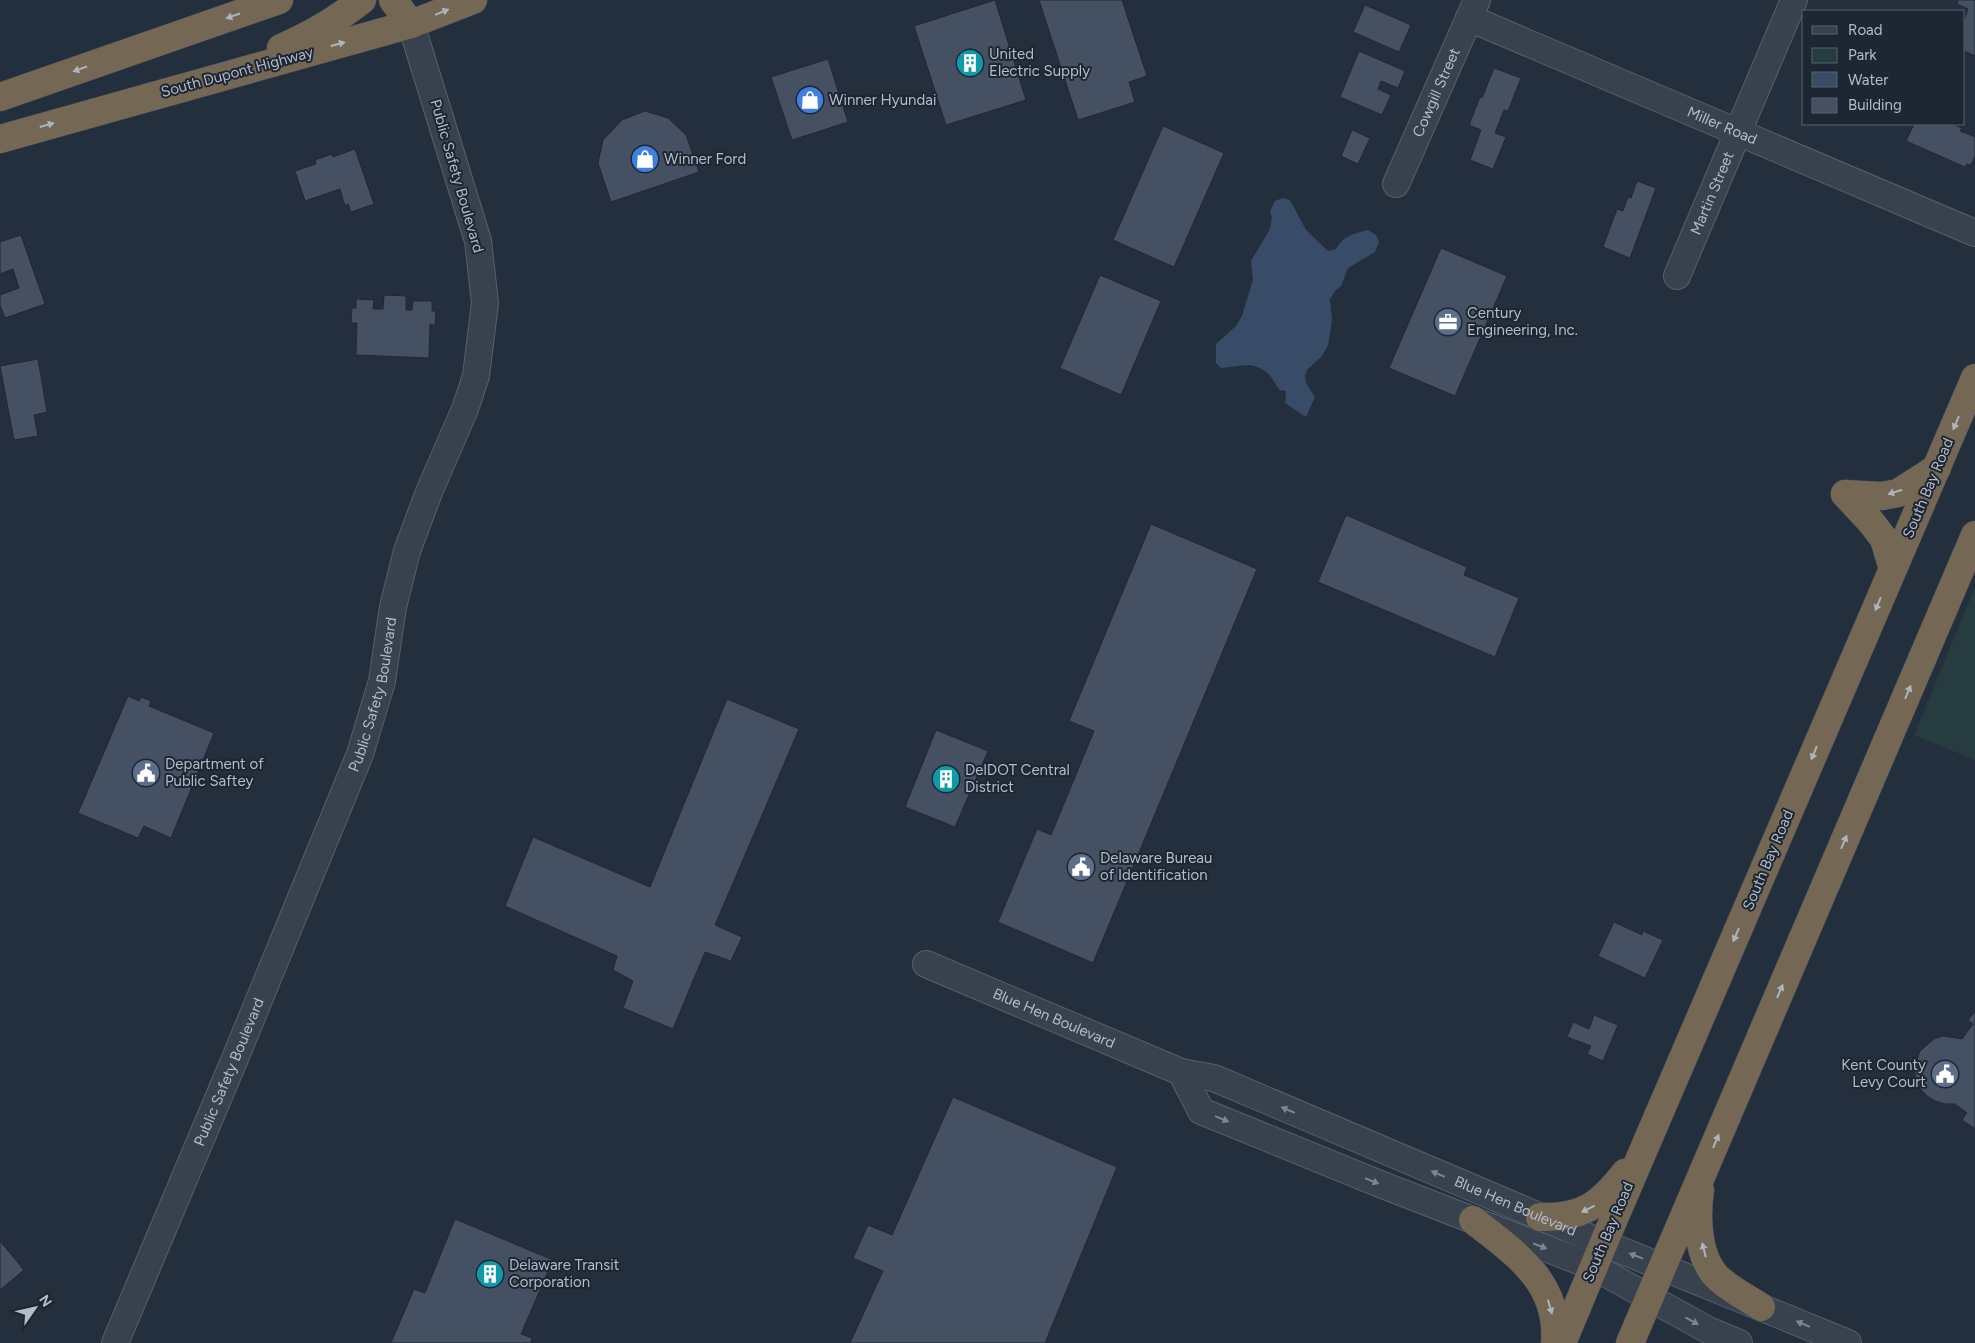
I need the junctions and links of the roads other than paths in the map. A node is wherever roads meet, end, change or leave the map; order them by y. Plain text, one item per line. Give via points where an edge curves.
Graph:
1 (279, 0) edge
2 (362, 0) edge
3 (393, 0) edge
4 (473, 0) edge
5 (1794, 0) edge
6 (1473, 9) edge
7 (413, 12) edge
8 (199, 82) junction
9 (0, 97) edge
10 (1739, 131) junction
11 (0, 139) edge
12 (1396, 184) dead end
13 (1975, 232) edge
14 (1677, 276) dead end
15 (1975, 378) edge
16 (1937, 468) junction
17 (1975, 535) edge
18 (1893, 569) junction
19 (926, 964) dead end
20 (1182, 1072) junction
21 (1644, 1148) junction
22 (1703, 1172) junction
23 (1540, 1217) junction
24 (1473, 1220) junction
25 (1598, 1255) junction
26 (1663, 1266) junction
27 (1649, 1297) junction
28 (1761, 1307) junction
29 (115, 1343) edge
30 (1555, 1343) edge
31 (1562, 1343) edge
32 (1630, 1343) edge
33 (1739, 1343) edge
34 (1848, 1343) edge

1 -> 9 highway
2 - 8 highway via 296,42
3 - 7 highway
7 -> 4 highway, South Dupont Highway
5 - 10 street, Martin Street
6 - 10 street, Miller Road
6 - 12 street, Cowgill Street
8 -> 7 highway, South Dupont Highway
7 - 29 street, Public Safety Boulevard via 478,241 485,303 476,376 407,551 393,607 382,680 360,754
11 -> 8 highway, South Dupont Highway
10 - 13 street, Miller Road
10 - 14 street, Martin Street
15 -> 16 highway, South Bay Road
16 - 18 highway, South Bay Road
16 -> 18 highway via 1898,493 1882,496 1844,494 1884,539
22 -> 17 highway
18 -> 21 highway, South Bay Road
19 - 20 street, Blue Hen Boulevard
23 -> 20 street, Blue Hen Boulevard via 1214,1078
20 -> 24 street, Blue Hen Boulevard via 1200,1110
21 -> 23 highway via 1596,1205 1572,1216
21 - 25 highway, South Bay Road
22 - 26 highway
28 -> 22 highway via 1720,1279 1707,1262 1699,1221
23 - 25 street, Blue Hen Boulevard
24 -> 25 street, Blue Hen Boulevard
24 -> 30 highway via 1519,1256 1539,1278 1554,1320
26 -> 25 street, Blue Hen Boulevard
25 - 27 street, Blue Hen Boulevard
25 - 31 highway, South Bay Road
26 - 27 highway
26 - 28 street, Blue Hen Boulevard
27 - 32 highway
27 -> 33 street, Blue Hen Boulevard via 1708,1330
34 -> 28 street, Blue Hen Boulevard

